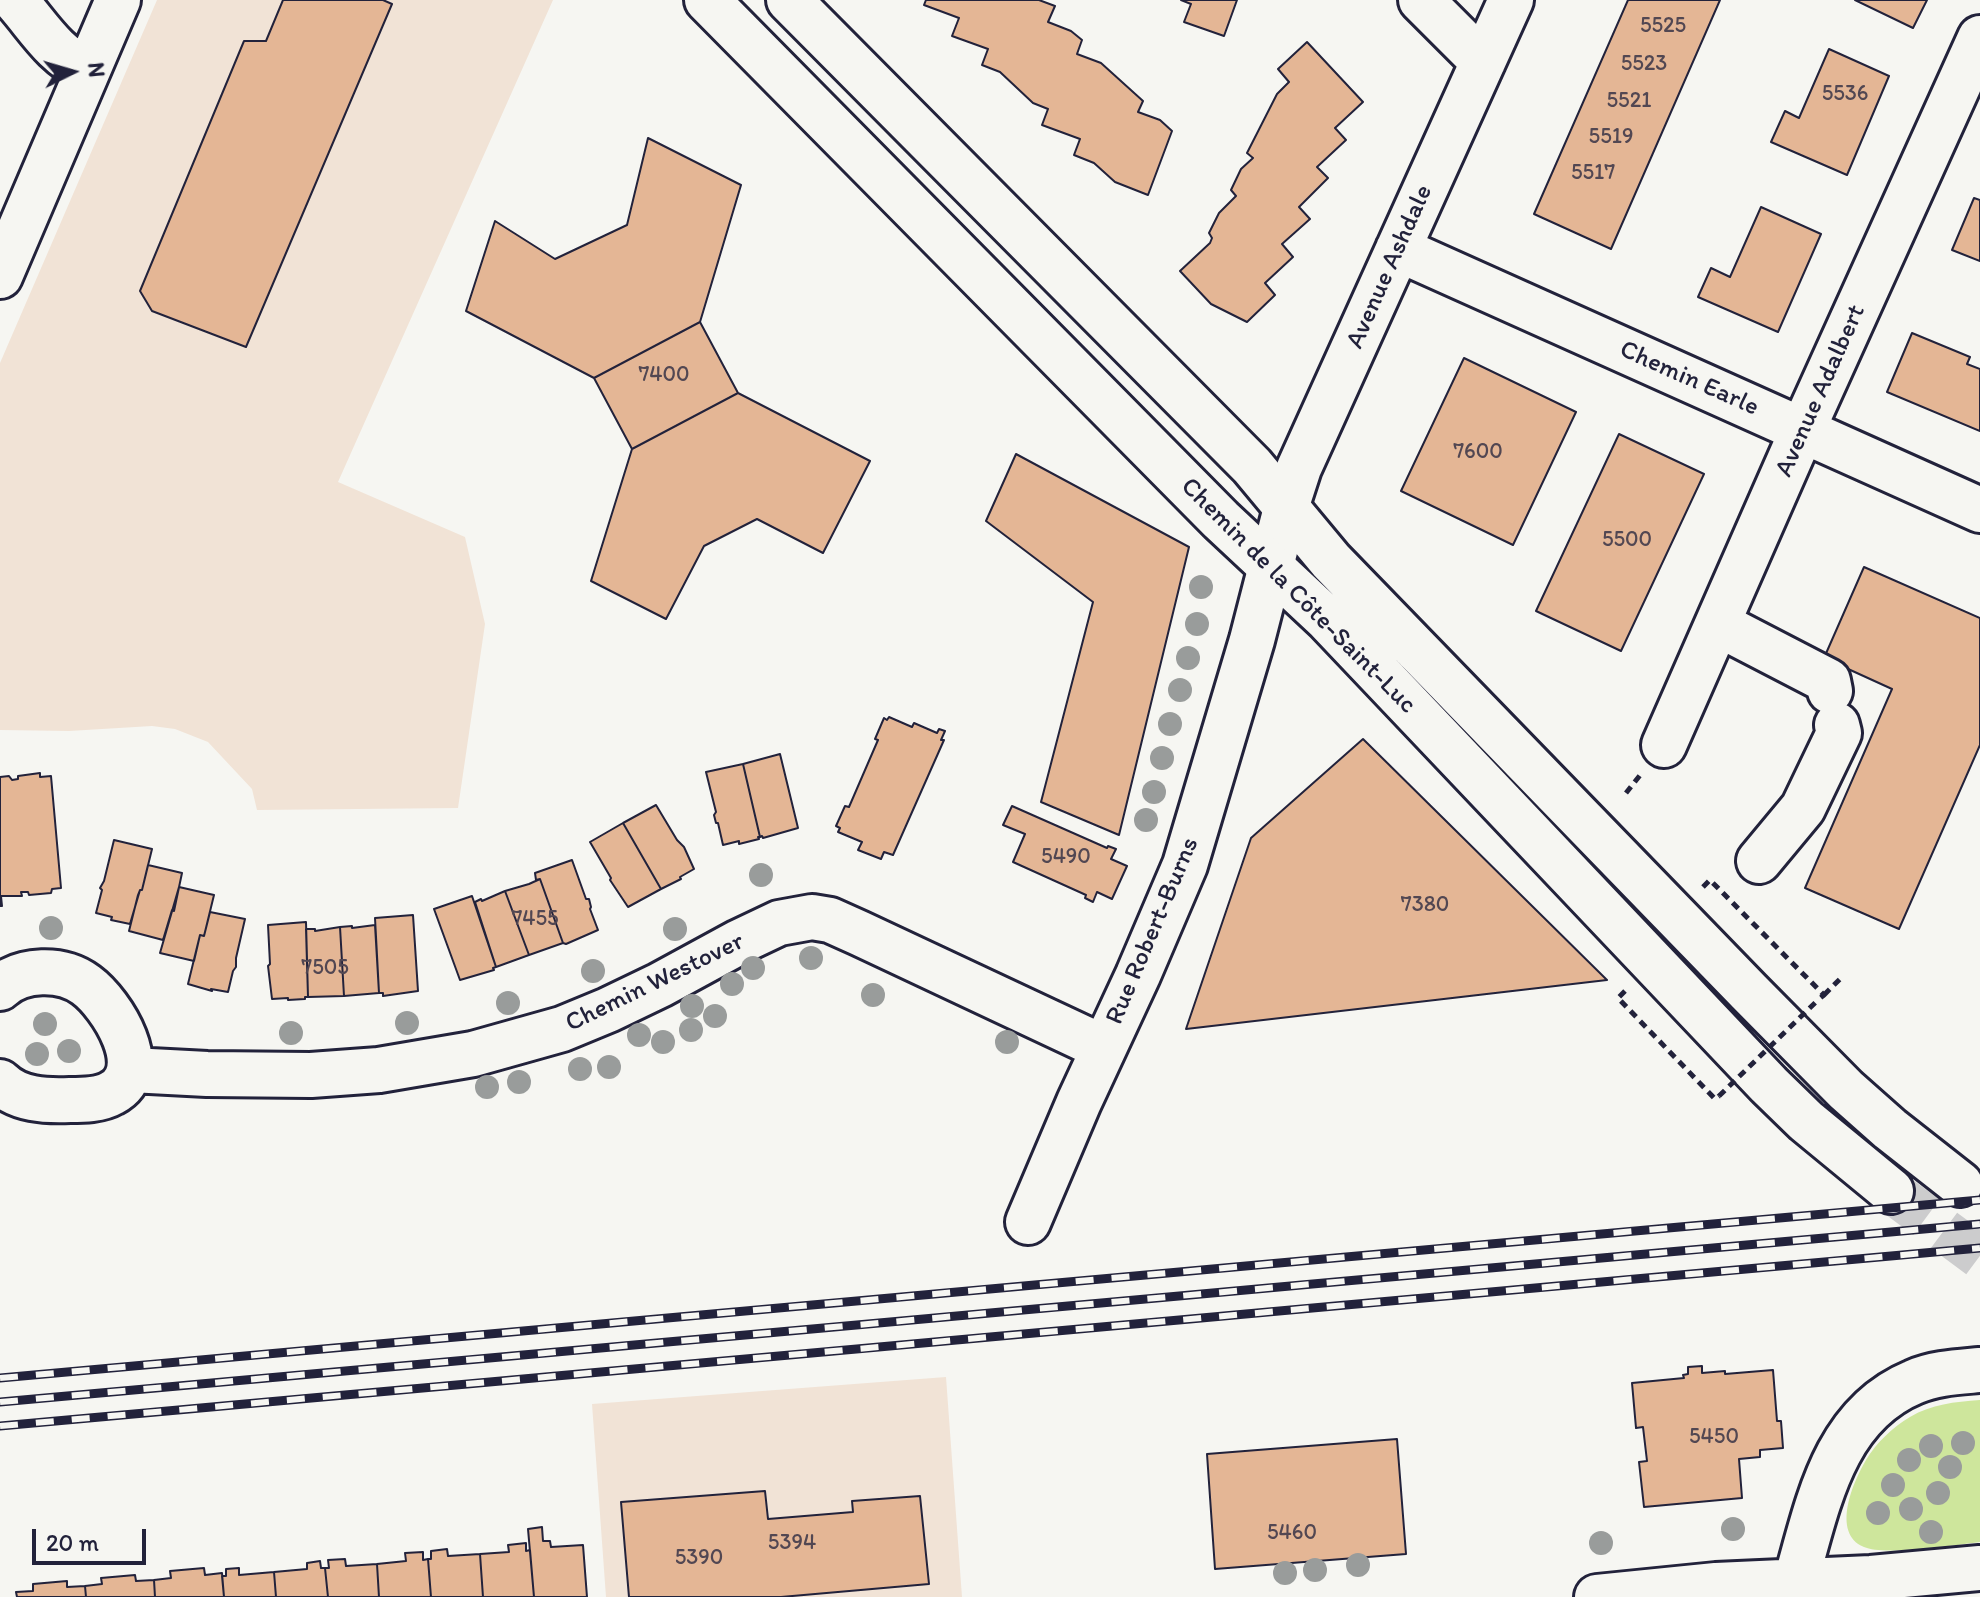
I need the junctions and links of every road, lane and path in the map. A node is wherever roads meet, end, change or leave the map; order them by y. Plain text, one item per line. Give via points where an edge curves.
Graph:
1 (15, 0) edge
2 (118, 0) edge
3 (707, 0) edge
4 (789, 0) edge
5 (1421, 0) edge
6 (1511, 0) edge
7 (1980, 38) edge
8 (1483, 62) junction
9 (87, 70) junction
10 (1962, 123) edge
11 (1398, 249) junction
12 (0, 276) edge
13 (1803, 429) junction
14 (1980, 510) edge
15 (1279, 537) junction
16 (1718, 624) junction
17 (1664, 745) dead end
18 (1759, 861) dead end
19 (1703, 887) dead end
20 (1843, 976) dead end
21 (0, 988) edge
22 (1627, 988) dead end
23 (1822, 997) junction
24 (1104, 1048) junction
25 (131, 1070) junction
26 (0, 1082) edge
27 (1960, 1184) dead end
28 (1891, 1191) tunnel mouth
29 (1028, 1222) dead end
30 (1980, 1370) edge
31 (1980, 1568) edge
32 (1794, 1589) edge
33 (1597, 1597) edge

1 - 9 street via 58,52
2 - 9 street
3 - 15 street, Chemin de la Côte-Saint-Luc via 1210,509
4 - 15 street, Chemin de la Côte-Saint-Luc via 1252,466
5 - 8 street
6 - 8 street, Avenue Ashdale
7 - 10 street, Avenue Adalbert
8 - 11 street, Avenue Ashdale
9 - 12 street
10 - 13 street, Avenue Adalbert
11 - 13 street, Chemin Earle
11 - 15 street, Avenue Ashdale via 1299,468
13 - 14 street, Chemin Earle
13 - 16 street, Avenue Adalbert
15 - 24 street, Rue Robert-Burns via 1185,865
15 - 27 street, Chemin de la Côte-Saint-Luc via 1331,561 1846,1090
15 - 28 street, Chemin de la Côte-Saint-Luc via 1328,620 1769,1085
16 - 17 street, Avenue Adalbert
16 - 18 street via 1828,681 1839,733 1803,808
19 - 23 path via 1710,880
20 - 23 path
21 - 25 street via 14,978 46,972 86,985 123,1033
22 - 23 path, bridge via 1618,998 1715,1099
24 - 25 street, Chemin Westover via 859,933 812,917 759,932 574,1025 473,1054 311,1075
24 - 29 street, Rue Robert-Burns
25 - 26 street via 123,1086 93,1099 45,1100
30 - 32 street via 1915,1381 1858,1422 1824,1488
31 - 32 street
32 - 33 street via 1716,1585

